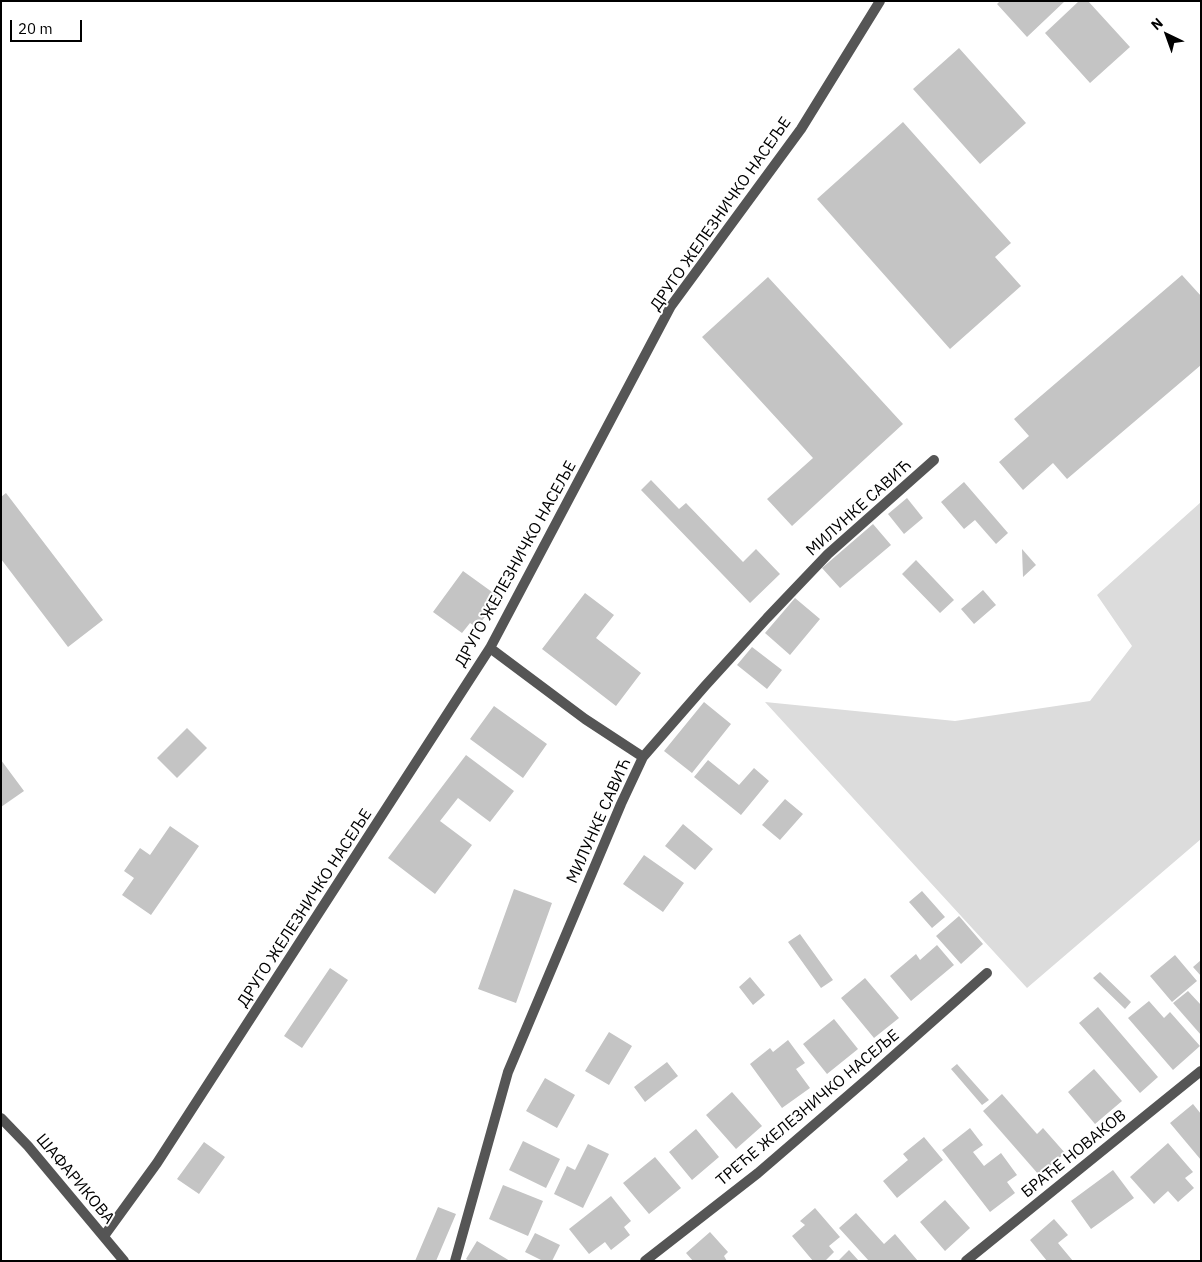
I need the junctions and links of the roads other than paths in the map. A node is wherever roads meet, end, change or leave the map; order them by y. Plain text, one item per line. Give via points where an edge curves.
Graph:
1 (880, 1) edge
2 (934, 460) dead end
3 (490, 648) junction
4 (644, 757) junction
5 (987, 973) dead end
6 (1201, 1071) edge
7 (1, 1118) edge
8 (104, 1236) junction
9 (124, 1261) edge
10 (455, 1261) edge
11 (644, 1261) edge
12 (966, 1261) edge

1 - 3 street, ДРУГО ЖЕЛЕЗНИЧКО НАСЕЉЕ via 801,129 671,306
2 - 4 street, МИЛУНКЕ САВИЋ via 828,554 766,618
3 - 4 street via 585,719
3 - 8 street, ДРУГО ЖЕЛЕЗНИЧКО НАСЕЉЕ via 157,1163
4 - 10 street, МИЛУНКЕ САВИЋ via 620,804 508,1072
5 - 11 street, ТРЕЋЕ ЖЕЛЕЗНИЧКО НАСЕЉЕ via 758,1173
6 - 12 street, БРАЋЕ НОВАКОВ
7 - 8 street, ШАФАРИКОВА
8 - 9 street, ШАФАРИКОВА

